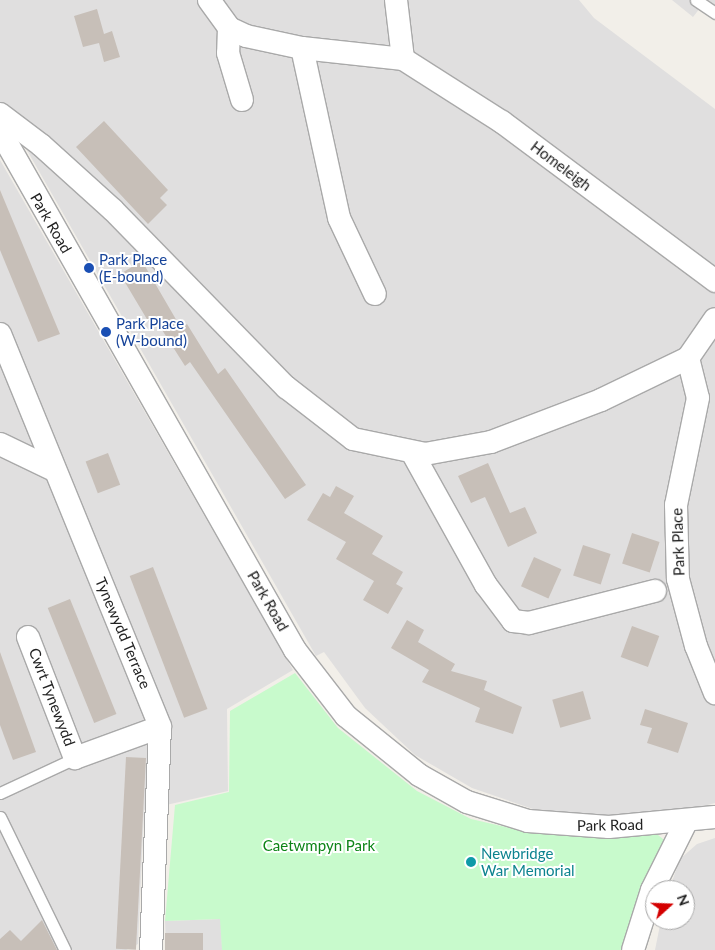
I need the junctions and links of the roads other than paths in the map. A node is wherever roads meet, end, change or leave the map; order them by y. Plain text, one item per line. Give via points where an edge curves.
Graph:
1 (209, 0) edge
2 (396, 0) edge
3 (696, 0) edge
4 (715, 13) edge
5 (229, 28) junction
6 (302, 48) junction
7 (403, 59) junction
8 (242, 100) dead end
9 (0, 114) edge
10 (0, 131) edge
11 (715, 281) edge
12 (375, 294) dead end
13 (714, 324) edge
14 (0, 334) edge
15 (688, 358) junction
16 (0, 444) edge
17 (413, 454) junction
18 (54, 470) junction
19 (655, 591) dead end
20 (28, 637) dead end
21 (715, 693) edge
22 (160, 727) junction
23 (76, 758) junction
24 (0, 793) edge
25 (714, 815) edge
26 (0, 817) edge
27 (686, 822) junction
28 (65, 950) edge
29 (151, 950) edge
30 (633, 950) edge

1 - 5 street
2 - 7 street
3 - 4 lane
5 - 6 street, Homeleigh via 246,36
5 - 8 street via 228,53
6 - 7 street, Homeleigh
6 - 12 street via 339,218
7 - 11 street, Homeleigh via 502,122
9 - 17 street via 41,144 113,210 286,387 353,439
10 - 27 street, Park Road via 295,650 346,716 419,775 467,802 501,813 574,826
13 - 15 street
14 - 18 street, Tynewydd Terrace
15 - 17 street via 601,400 491,442
15 - 21 street, Park Place via 698,398 676,505 678,579 696,646
16 - 18 street
17 - 19 street, Park Place via 486,585 513,621 529,623
18 - 22 street, Tynewydd Terrace
20 - 23 street, Cwrt Tynewydd
22 - 23 street, Cwrt Tynewydd
22 - 29 street, Tynewydd Terrace
23 - 24 lane
25 - 27 street, Park Road
26 - 28 lane
27 - 30 street via 652,890

